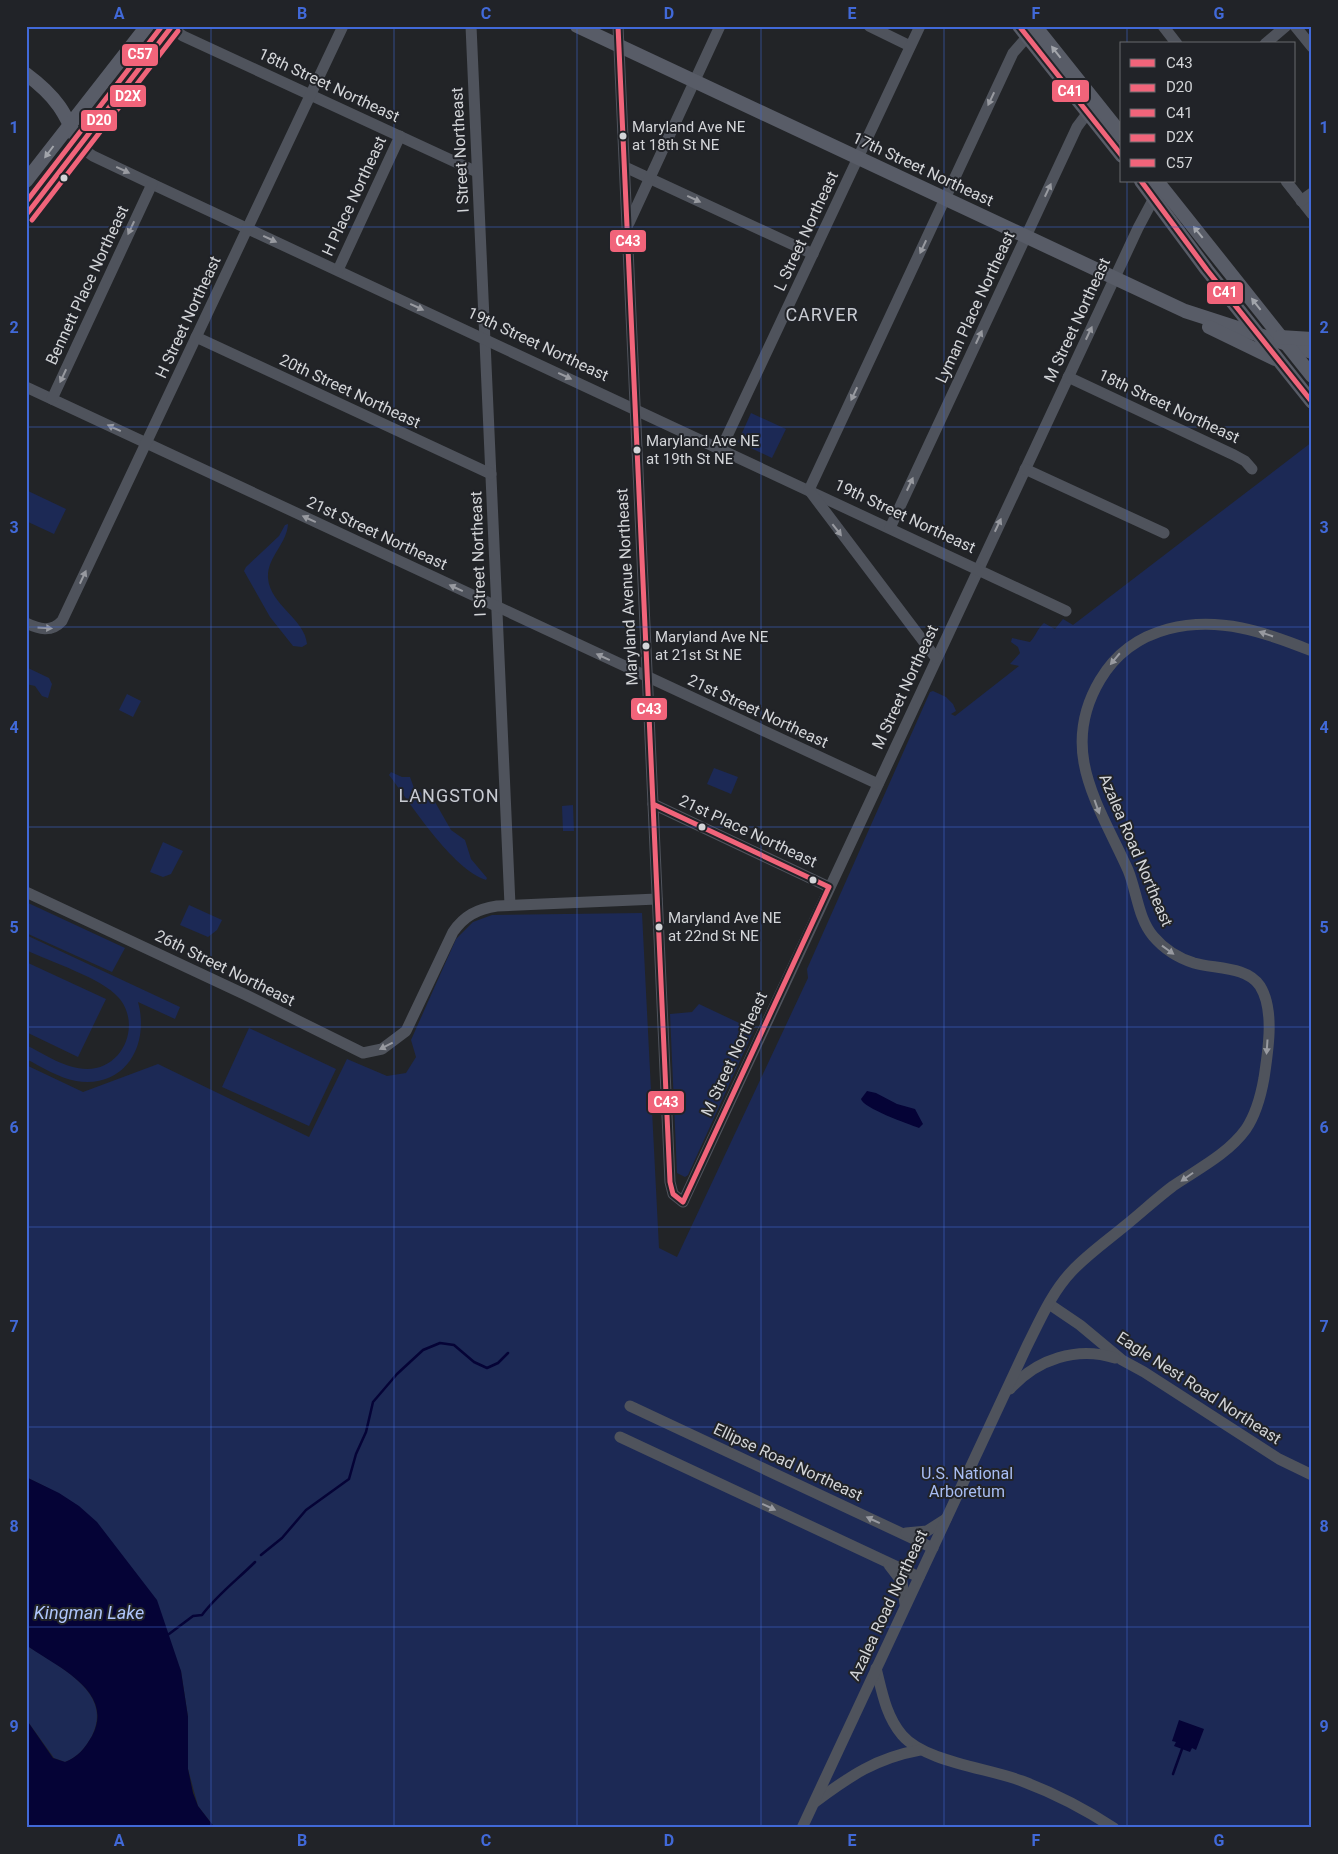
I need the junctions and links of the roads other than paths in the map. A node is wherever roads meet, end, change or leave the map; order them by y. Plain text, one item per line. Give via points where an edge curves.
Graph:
1 (147, 26) edge
2 (343, 26) edge
3 (471, 26) edge
4 (577, 26) edge
5 (618, 26) edge
6 (720, 26) edge
7 (869, 26) edge
8 (920, 26) edge
9 (1163, 26) edge
10 (1286, 26) edge
11 (1296, 26) edge
12 (171, 27) edge
13 (1027, 30) edge
14 (1175, 42) edge
15 (1267, 42) edge
16 (619, 46) junction
17 (910, 46) junction
18 (1312, 47) edge
19 (26, 74) edge
20 (694, 81) junction
21 (47, 89) junction
22 (311, 94) junction
23 (1092, 108) junction
24 (81, 111) junction
25 (106, 111) junction
26 (71, 124) junction
27 (1120, 133) edge
28 (400, 136) junction
29 (80, 147) junction
30 (1120, 153) edge
31 (858, 158) junction
32 (625, 167) junction
33 (477, 172) junction
34 (650, 178) junction
35 (26, 181) edge
36 (1143, 182) edge
37 (1287, 182) edge
38 (152, 184) junction
39 (1159, 190) edge
40 (1312, 193) edge
41 (945, 199) junction
42 (1301, 201) junction
43 (1312, 214) edge
44 (26, 215) edge
45 (628, 225) junction
46 (248, 228) junction
47 (1026, 236) junction
48 (813, 254) junction
49 (338, 270) junction
50 (1115, 278) junction
51 (1195, 315) junction
52 (1257, 334) junction
53 (196, 337) junction
54 (485, 339) junction
55 (1312, 339) edge
56 (1285, 342) junction
57 (1312, 352) edge
58 (1278, 360) junction
59 (1312, 376) edge
60 (1068, 377) junction
61 (26, 387) edge
62 (52, 399) junction
63 (1311, 399) edge
64 (636, 409) junction
65 (146, 443) junction
66 (721, 449) junction
67 (1025, 469) junction
68 (1252, 469) dead end
69 (490, 474) junction
70 (809, 490) junction
71 (890, 528) junction
72 (1164, 533) dead end
73 (978, 570) junction
74 (496, 606) junction
75 (1066, 612) dead end
76 (26, 623) edge
77 (1312, 651) edge
78 (936, 658) junction
79 (648, 677) junction
80 (878, 784) junction
81 (653, 804) junction
82 (829, 887) junction
83 (26, 892) edge
84 (657, 899) junction
85 (510, 905) junction
86 (682, 1202) joint
87 (1049, 1304) junction
88 (1122, 1360) junction
89 (1004, 1396) junction
90 (630, 1406) dead end
91 (620, 1437) dead end
92 (1312, 1475) edge
93 (947, 1518) junction
94 (899, 1532) junction
95 (933, 1548) junction
96 (884, 1560) junction
97 (919, 1577) junction
98 (905, 1608) junction
99 (876, 1668) junction
100 (920, 1750) junction
101 (814, 1803) junction
102 (802, 1828) edge
103 (1114, 1828) edge

1 - 24 main road
2 - 22 street, H Street Northeast
3 - 33 street, I Street Northeast
4 - 16 main road, 17th Street Northeast
5 - 16 street, Maryland Avenue Northeast
6 - 20 street
7 - 17 street
8 - 17 street, L Street Northeast
9 - 14 street
10 - 15 street
11 - 18 street
12 - 22 street, 18th Street Northeast via 183,36
12 - 25 main road
13 - 23 main road
13 -> 41 street via 1013,53
16 - 20 main road, 17th Street Northeast
16 - 32 street, Maryland Avenue Northeast
17 - 31 street, L Street Northeast
19 - 21 main road
20 - 31 main road, 17th Street Northeast
20 - 34 street
21 - 24 main road
21 - 26 main road
22 - 28 street, 18th Street Northeast
22 - 46 street, H Street Northeast
23 - 27 main road
23 - 30 main road
47 -> 23 street, Lyman Place Northeast via 1076,128
24 - 25 main road
24 - 26 main road
25 - 29 main road
26 - 29 main road
26 -> 35 main road
28 - 33 street, 18th Street Northeast
28 - 49 street, H Place Northeast
29 -> 38 street, 19th Street Northeast
29 - 44 main road
31 - 41 main road, 17th Street Northeast
31 - 48 street, L Street Northeast
32 - 34 street
32 - 45 street, Maryland Avenue Northeast
33 - 54 street, I Street Northeast
34 - 45 street
34 -> 48 street
36 - 39 main road
37 - 42 street
38 - 46 street, 19th Street Northeast
38 -> 62 street, Bennett Place Northeast
39 - 50 street, M Street Northeast
39 - 52 main road
56 -> 39 main road
40 - 42 street
41 - 47 main road, 17th Street Northeast
41 -> 70 street
42 - 43 street
45 - 64 street, Maryland Avenue Northeast
46 -> 49 street, 19th Street Northeast
46 - 53 street, H Street Northeast
47 - 50 main road, 17th Street Northeast
71 -> 47 street, Lyman Place Northeast
48 - 66 street, L Street Northeast
49 -> 54 street, 19th Street Northeast
50 - 51 main road, 17th Street Northeast
60 -> 50 street, M Street Northeast
51 - 52 main road, 17th Street Northeast
51 - 58 main road via 1211,329
52 - 56 main road, 17th Street Northeast
52 - 58 main road
53 - 65 street, H Street Northeast
53 - 69 street, 20th Street Northeast
54 -> 64 street, 19th Street Northeast
54 - 69 street, I Street Northeast
55 - 56 main road
56 - 57 main road
56 - 59 main road
58 - 63 main road
60 - 67 street, M Street Northeast
60 - 68 street, 18th Street Northeast via 1234,455
61 - 62 street, 21st Street Northeast
65 -> 62 street, 21st Street Northeast
64 - 66 street, 19th Street Northeast
64 - 79 street, Maryland Avenue Northeast
74 -> 65 street, 21st Street Northeast
76 -> 65 street, H Street Northeast via 53,629 62,621
66 - 70 street, 19th Street Northeast
67 - 72 street
73 -> 67 street, M Street Northeast
69 - 74 street, I Street Northeast
70 - 71 street, 19th Street Northeast
70 -> 78 street
71 - 73 street, 19th Street Northeast
73 - 75 street, 19th Street Northeast
73 - 78 street, M Street Northeast
79 -> 74 street, 21st Street Northeast
74 - 85 street, I Street Northeast
77 -> 87 street, Azalea Road Northeast via 1228,624 1172,628 1144,637 1124,650 1104,672 1092,696 1082,734 1085,771 1101,818 1129,874 1146,925 1161,945 1179,957 1243,973 1257,982 1267,1006 1267,1049 1259,1102 1238,1138 1082,1261
78 - 80 street, M Street Northeast
79 - 80 street, 21st Street Northeast
79 - 81 street, Maryland Avenue Northeast
80 - 82 street, M Street Northeast
81 - 82 street, 21st Place Northeast
81 - 84 street, Maryland Avenue Northeast
82 - 86 street, M Street Northeast
85 -> 83 street, 26th Street Northeast via 480,910 458,924 406,1031 382,1049 363,1053
84 - 85 street
84 - 86 street, Maryland Avenue Northeast via 670,1182 673,1194
87 - 88 street, Eagle Nest Road Northeast
87 - 89 street, Azalea Road Northeast
88 - 89 street, Azalea Road Northeast via 1090,1353 1054,1358 1026,1374
88 - 92 street, Eagle Nest Road Northeast via 1279,1459
89 - 93 street, Azalea Road Northeast
94 -> 90 street, Ellipse Road Northeast
91 -> 96 street
93 - 94 street via 927,1531
93 - 95 street, Azalea Road Northeast
94 - 95 street, Ellipse Road Northeast
95 - 97 street, Azalea Road Northeast
96 - 97 street
96 - 98 street via 902,1582
97 - 98 street, Azalea Road Northeast
98 - 99 street, Azalea Road Northeast
99 - 100 street via 892,1722 903,1737
99 - 101 street, Azalea Road Northeast
100 - 101 street via 876,1762
100 - 103 street via 1034,1786
101 - 102 street, Azalea Road Northeast

